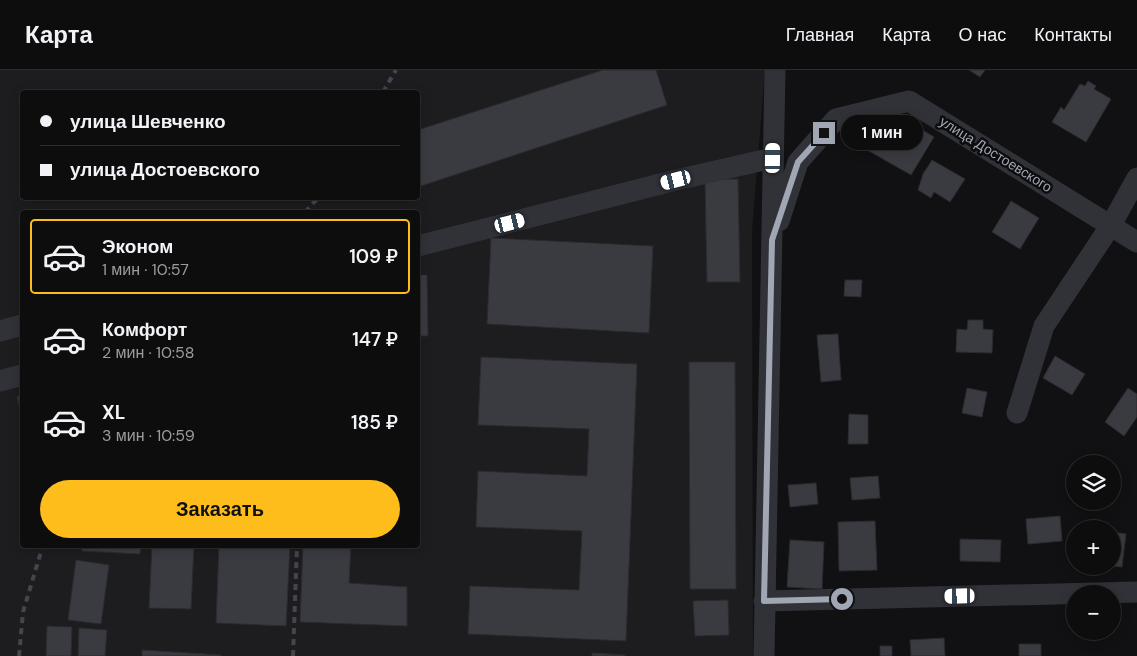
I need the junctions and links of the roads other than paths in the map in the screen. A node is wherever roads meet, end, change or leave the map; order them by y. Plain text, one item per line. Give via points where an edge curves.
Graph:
1 (775, 70) edge
2 (773, 158) junction
3 (1137, 178) edge
4 (1110, 225) junction
5 (772, 240) junction
6 (1137, 242) edge
7 (420, 245) edge
8 (20, 326) edge
9 (0, 331) edge
10 (20, 375) edge
11 (0, 381) edge
12 (1017, 413) dead end
13 (1137, 592) edge
14 (764, 601) junction
15 (764, 656) edge

1 - 2 street
2 - 5 street
2 - 7 street
3 - 4 street
4 - 5 street, улица Достоевского via 909,101 836,119 798,162
4 - 6 street, улица Достоевского
4 - 12 street via 1044,326
5 - 14 street
8 - 9 street
10 - 11 street
13 - 14 street
14 - 15 street

